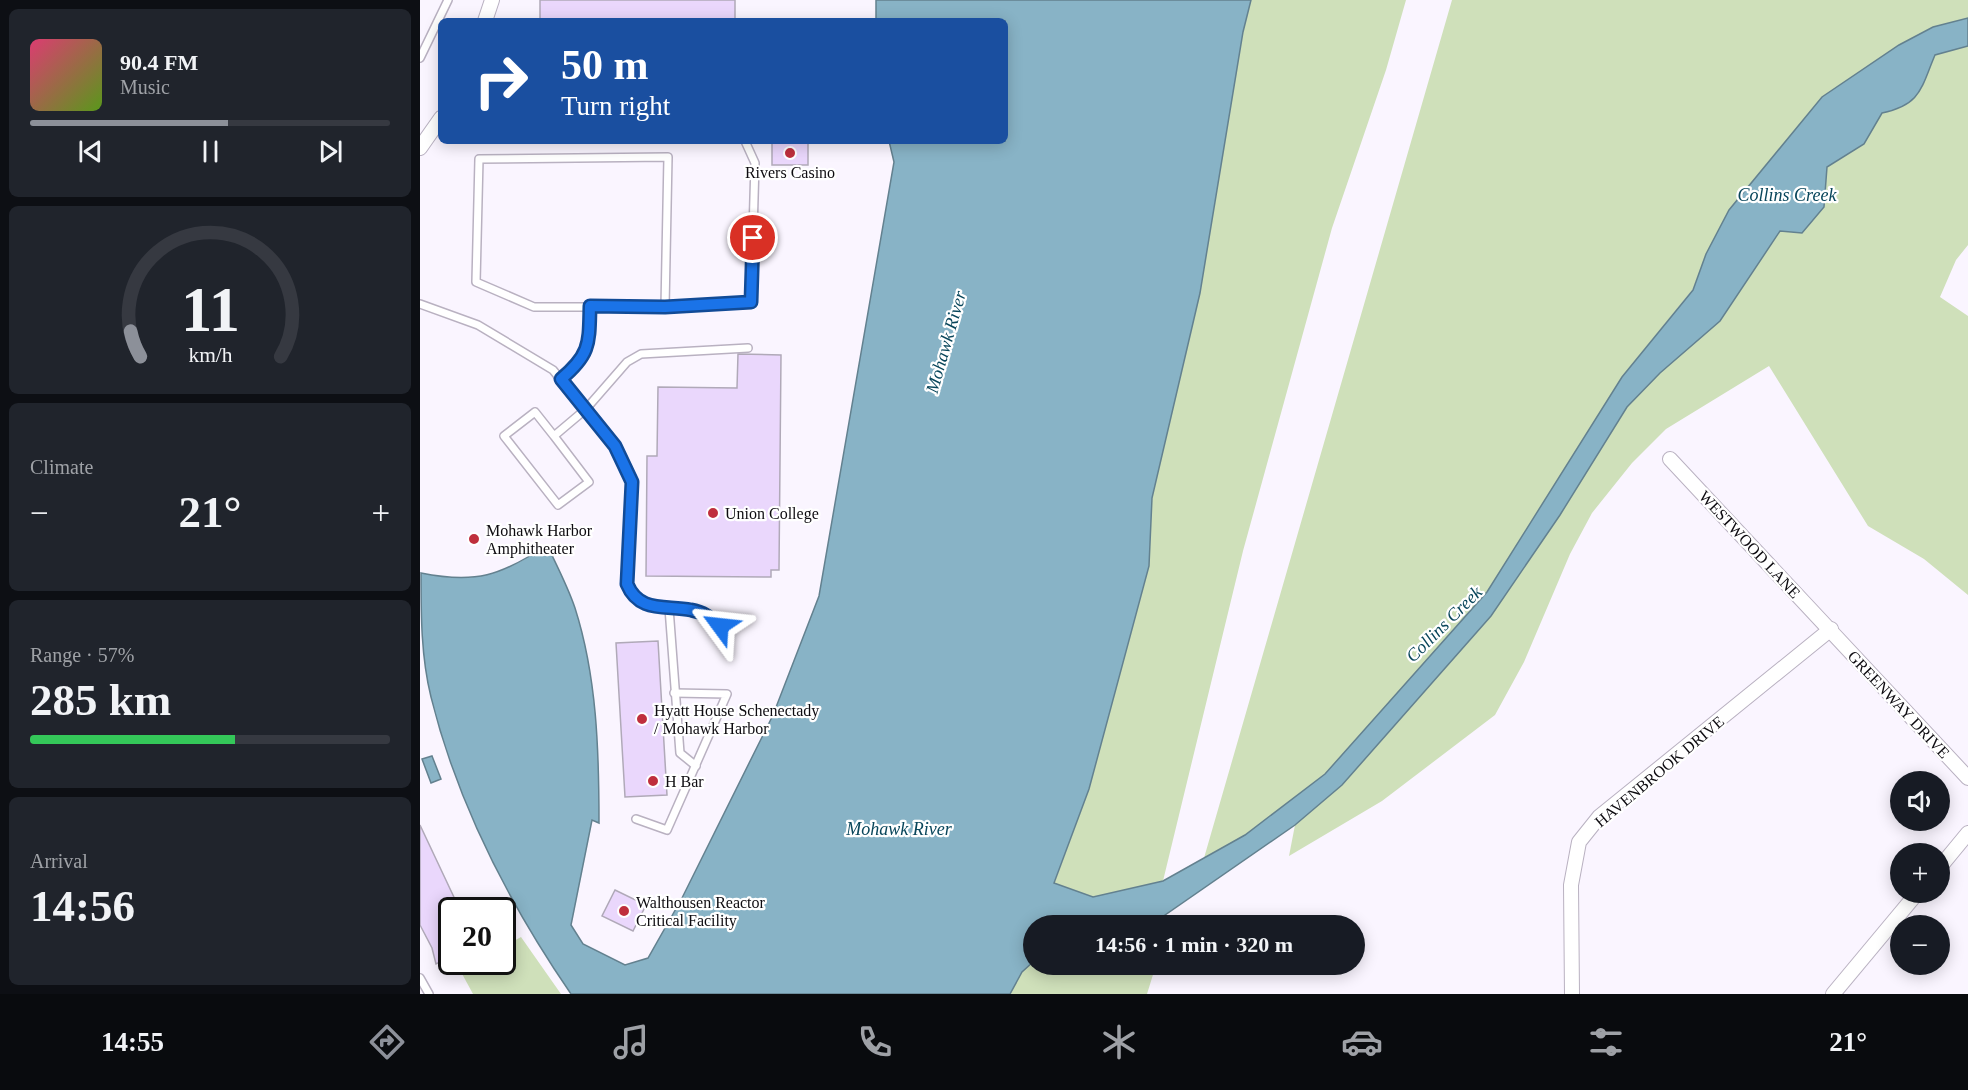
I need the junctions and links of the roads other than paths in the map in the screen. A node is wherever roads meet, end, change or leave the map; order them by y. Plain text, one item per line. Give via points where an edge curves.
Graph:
1 (448, 0) edge
2 (492, 0) edge
3 (439, 18) edge
4 (486, 18) edge
5 (438, 21) edge
6 (420, 58) edge
7 (438, 122) edge
8 (746, 144) edge
9 (420, 147) edge
10 (420, 304) edge
11 (590, 306) junction
12 (665, 307) junction
13 (748, 348) dead end
14 (561, 379) junction
15 (586, 409) junction
16 (554, 436) junction
17 (1670, 459) dead end
18 (669, 608) junction
19 (720, 626) dead end
20 (1831, 629) junction
21 (674, 693) junction
22 (696, 766) junction
23 (1968, 778) edge
24 (636, 819) dead end
25 (1968, 833) edge
26 (1950, 855) edge
27 (1909, 903) edge
28 (420, 978) edge
29 (429, 994) edge
30 (1572, 994) edge
31 (1833, 994) edge

1 - 3 lane
2 - 4 street
5 - 6 lane
7 - 9 street
8 - 12 lane via 755,163 751,302
10 - 14 lane via 478,325 544,364
11 - 12 lane
11 - 12 lane via 534,307 476,282 479,159 668,157
11 - 14 lane via 585,356
13 - 15 lane via 641,354 627,362
14 - 15 lane
15 - 16 lane
15 - 18 lane via 615,446 632,482 627,584 631,594 650,607
16 - 16 lane via 535,412 504,436 558,505 589,482
17 - 20 street, WESTWOOD LANE
18 - 19 lane via 708,615
18 - 21 lane
20 - 23 street, GREENWAY DRIVE
20 - 30 street, HAVENBROOK DRIVE via 1599,818 1580,842 1571,885
21 - 22 lane via 680,753
21 - 22 lane via 727,694
22 - 24 lane via 667,830
25 - 26 street
27 - 31 street
28 - 29 lane

